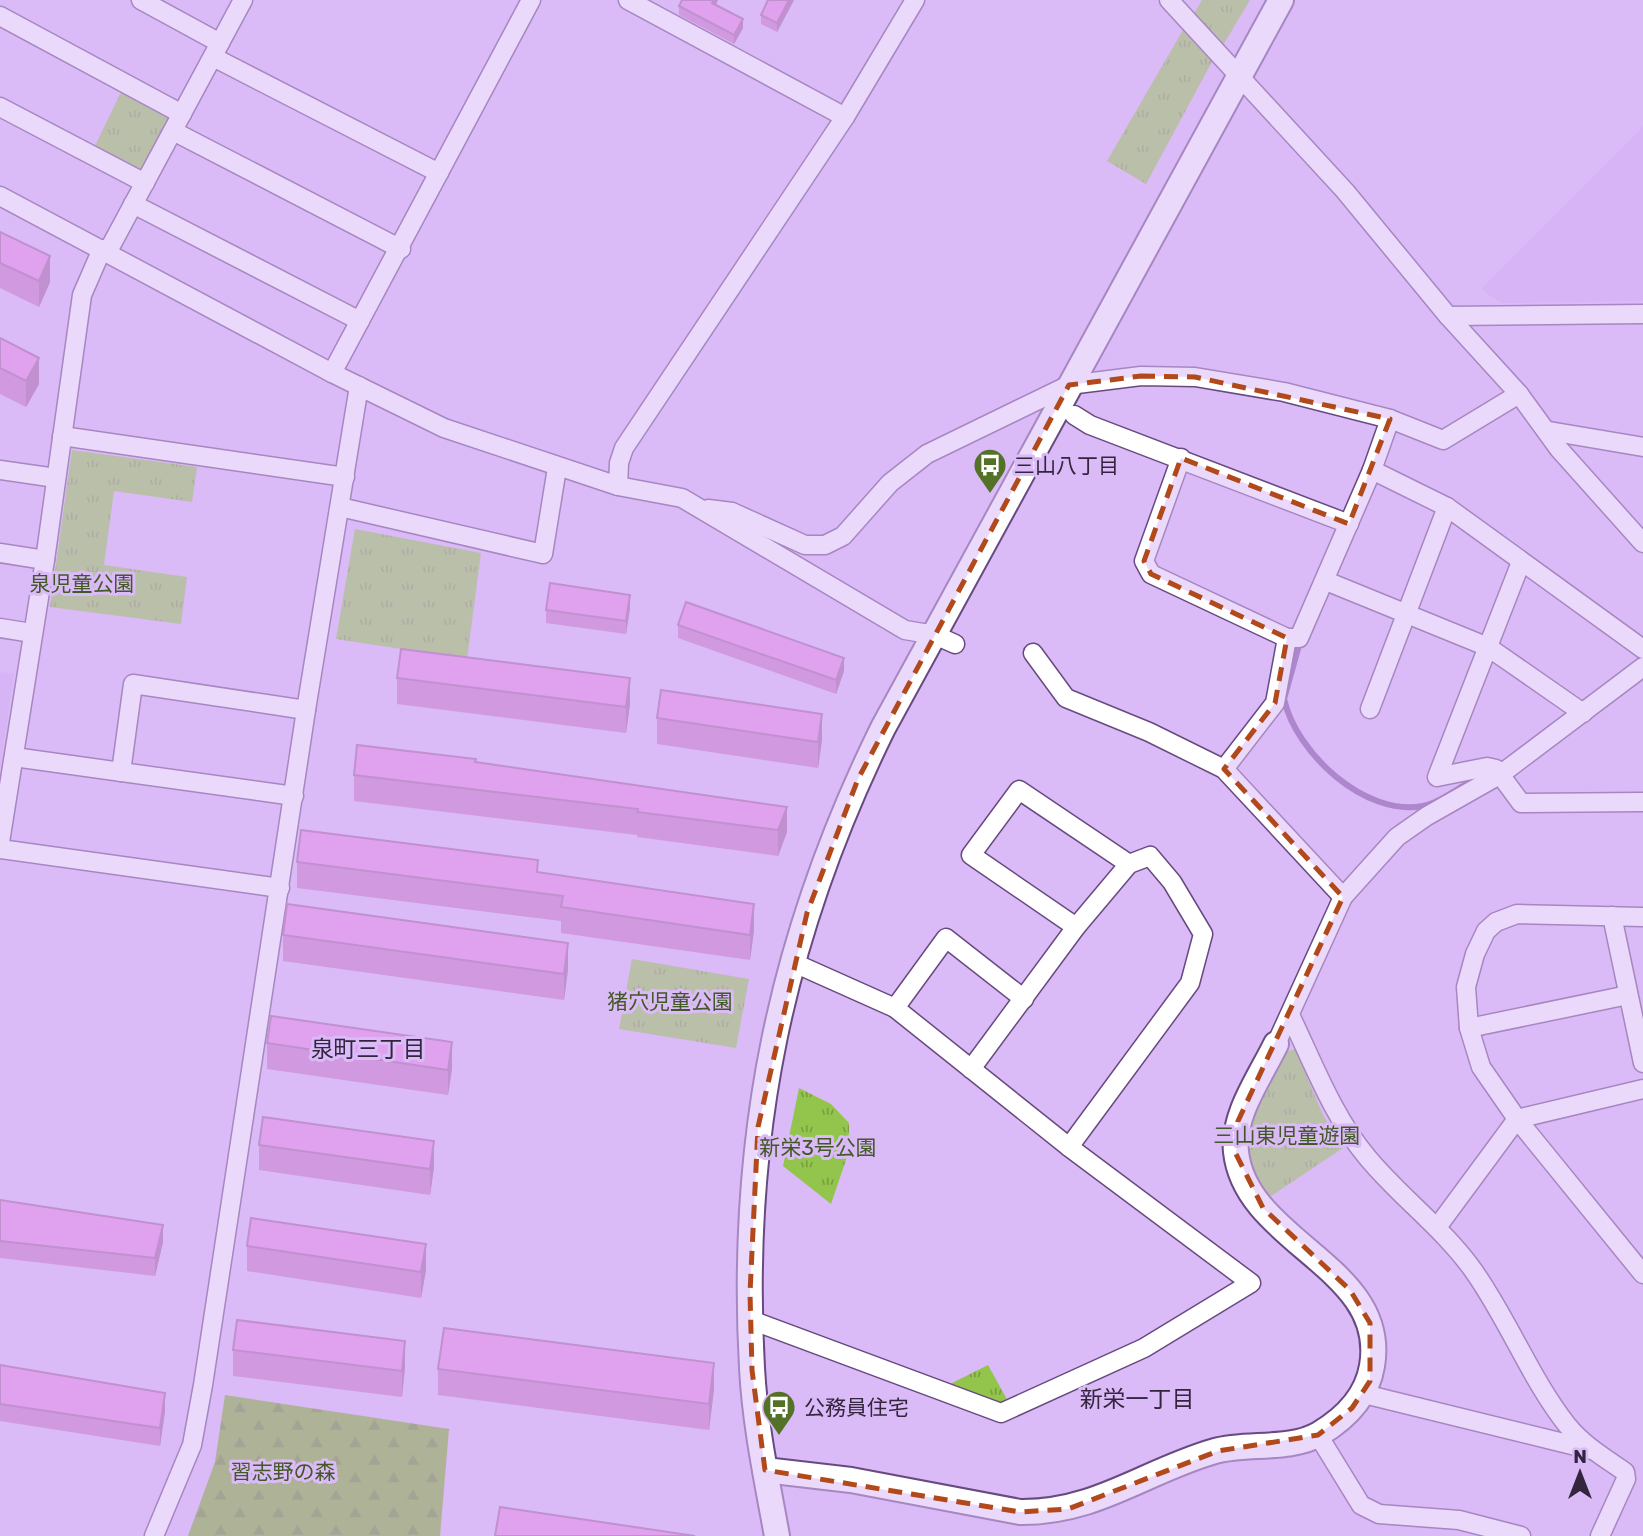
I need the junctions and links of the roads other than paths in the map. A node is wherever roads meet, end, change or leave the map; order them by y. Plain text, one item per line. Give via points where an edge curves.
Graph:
1 (141, 0) edge
2 (243, 0) edge
3 (531, 0) edge
4 (628, 0) edge
5 (915, 0) edge
6 (1169, 0) edge
7 (1281, 0) edge
8 (0, 16) edge
9 (216, 50) junction
10 (1240, 75) junction
11 (0, 107) edge
12 (182, 114) junction
13 (845, 117) junction
14 (173, 131) junction
15 (439, 173) junction
16 (145, 183) junction
17 (0, 196) edge
18 (133, 204) junction
19 (401, 249) junction
20 (105, 251) junction
21 (1643, 314) edge
22 (1448, 316) junction
23 (360, 321) junction
24 (332, 373) junction
25 (1069, 385) junction
26 (359, 386) junction
27 (1519, 394) junction
28 (1074, 415) dead end
29 (1390, 419) junction
30 (1549, 432) junction
31 (62, 436) junction
32 (1643, 447) edge
33 (1181, 458) junction
34 (557, 468) junction
35 (0, 470) edge
36 (1372, 470) junction
37 (345, 477) junction
38 (56, 478) junction
39 (618, 486) junction
40 (340, 507) junction
41 (1447, 507) junction
42 (702, 509) junction
43 (1349, 524) junction
44 (1643, 542) edge
45 (0, 553) edge
46 (45, 560) junction
47 (1521, 562) junction
48 (1326, 581) junction
49 (1407, 615) junction
50 (0, 628) edge
51 (32, 633) junction
52 (1287, 638) junction
53 (945, 640) junction
54 (1488, 647) junction
55 (1643, 649) edge
56 (1033, 653) dead end
57 (1643, 667) edge
58 (1370, 709) dead end
59 (306, 710) junction
60 (1583, 713) junction
61 (14, 757) junction
62 (1224, 769) junction
63 (121, 772) junction
64 (1501, 774) junction
65 (294, 796) junction
66 (1643, 802) edge
67 (0, 842) edge
68 (0, 849) edge
69 (1129, 864) junction
70 (280, 888) junction
71 (1343, 897) junction
72 (1612, 916) junction
73 (1643, 917) edge
74 (1076, 927) junction
75 (792, 962) junction
76 (1628, 995) junction
77 (1024, 999) junction
78 (895, 1008) junction
79 (1291, 1017) junction
80 (1469, 1028) junction
81 (1276, 1044) joint
82 (1643, 1063) edge
83 (971, 1069) junction
84 (1643, 1089) edge
85 (1517, 1119) junction
86 (1069, 1147) junction
87 (1438, 1226) junction
88 (1643, 1274) edge
89 (751, 1320) junction
90 (1364, 1394) junction
91 (1318, 1435) junction
92 (1594, 1451) junction
93 (765, 1471) junction
94 (154, 1536) edge
95 (777, 1536) edge
96 (1521, 1536) edge
97 (1601, 1536) edge

1 - 9 street
2 - 9 street
3 - 15 street
4 - 13 street
5 - 13 street
6 - 10 street
7 - 10 street
8 - 12 street
9 - 12 street
9 - 15 street
10 - 22 street via 1345,191
10 - 25 street
11 - 16 street
12 - 14 street
13 - 39 street via 624,448
14 - 16 street
14 - 19 street
15 - 19 street
16 - 18 street
17 - 20 street
18 - 20 street
18 - 23 street
19 - 23 street
20 - 24 street
20 - 31 street via 82,295
21 - 22 street
22 - 27 street
23 - 24 street
24 - 26 street
25 - 29 street via 1141,376 1195,377 1284,392
25 - 42 street via 927,454 890,483 842,536 825,545 805,545 732,512
25 - 53 street
26 - 34 street via 444,428
26 - 37 street
27 - 29 street via 1443,440
27 - 30 street
28 - 33 street
29 - 36 street
30 - 32 street
30 - 44 street
31 - 37 street
31 - 38 street
33 - 43 street
33 - 52 street via 1144,561 1151,574
34 - 39 street
34 - 40 street via 543,554
35 - 38 street
36 - 41 street
36 - 43 street
37 - 40 street
38 - 46 street
39 - 42 street via 682,498
40 - 59 street
41 - 47 street
41 - 49 street
42 - 53 street via 905,630
43 - 48 street
45 - 46 street
46 - 51 street
47 - 54 street
47 - 55 street
48 - 49 street
48 - 52 street via 1299,638
49 - 54 street
49 - 58 street
50 - 51 street
51 - 61 street
52 - 62 street via 1275,703
53 - 75 street via 858,779
54 - 60 street
54 - 64 street via 1437,777 1487,767
56 - 62 street via 1066,698
57 - 60 street
59 - 63 street via 133,684
59 - 65 street
60 - 64 street
61 - 63 street
61 - 67 street
62 - 71 street
63 - 65 street
64 - 66 street via 1521,803
64 - 71 street via 1397,837
65 - 70 street
68 - 70 street
69 - 74 street
69 - 74 street via 1019,790 971,855
69 - 86 street via 1150,856 1172,882 1203,934 1190,982
70 - 94 street via 192,1445
71 - 79 street
72 - 73 street
72 - 76 street
72 - 80 street via 1517,914 1496,922 1475,954 1466,986
74 - 77 street
75 - 78 street
75 - 89 street via 758,1127 752,1193
76 - 80 street
76 - 82 street
77 - 78 street via 946,938
77 - 83 street
78 - 83 street
79 - 81 street
79 - 87 street via 1333,1110 1352,1138
80 - 85 street via 1480,1067
81 - 90 street via 1238,1121 1236,1154 1246,1183 1262,1208 1350,1290 1366,1315 1374,1355
83 - 86 street
84 - 85 street
85 - 87 street
85 - 88 street
86 - 89 street via 1251,1283 1144,1348 1001,1413
87 - 92 street via 1484,1286 1563,1419
89 - 93 street via 752,1370
90 - 91 street
90 - 92 street
91 - 93 street via 1218,1451 1068,1509 1039,1512 851,1480
91 - 96 street via 1361,1505 1379,1514 1459,1520
92 - 97 street via 1625,1472 1626,1479
93 - 95 street

